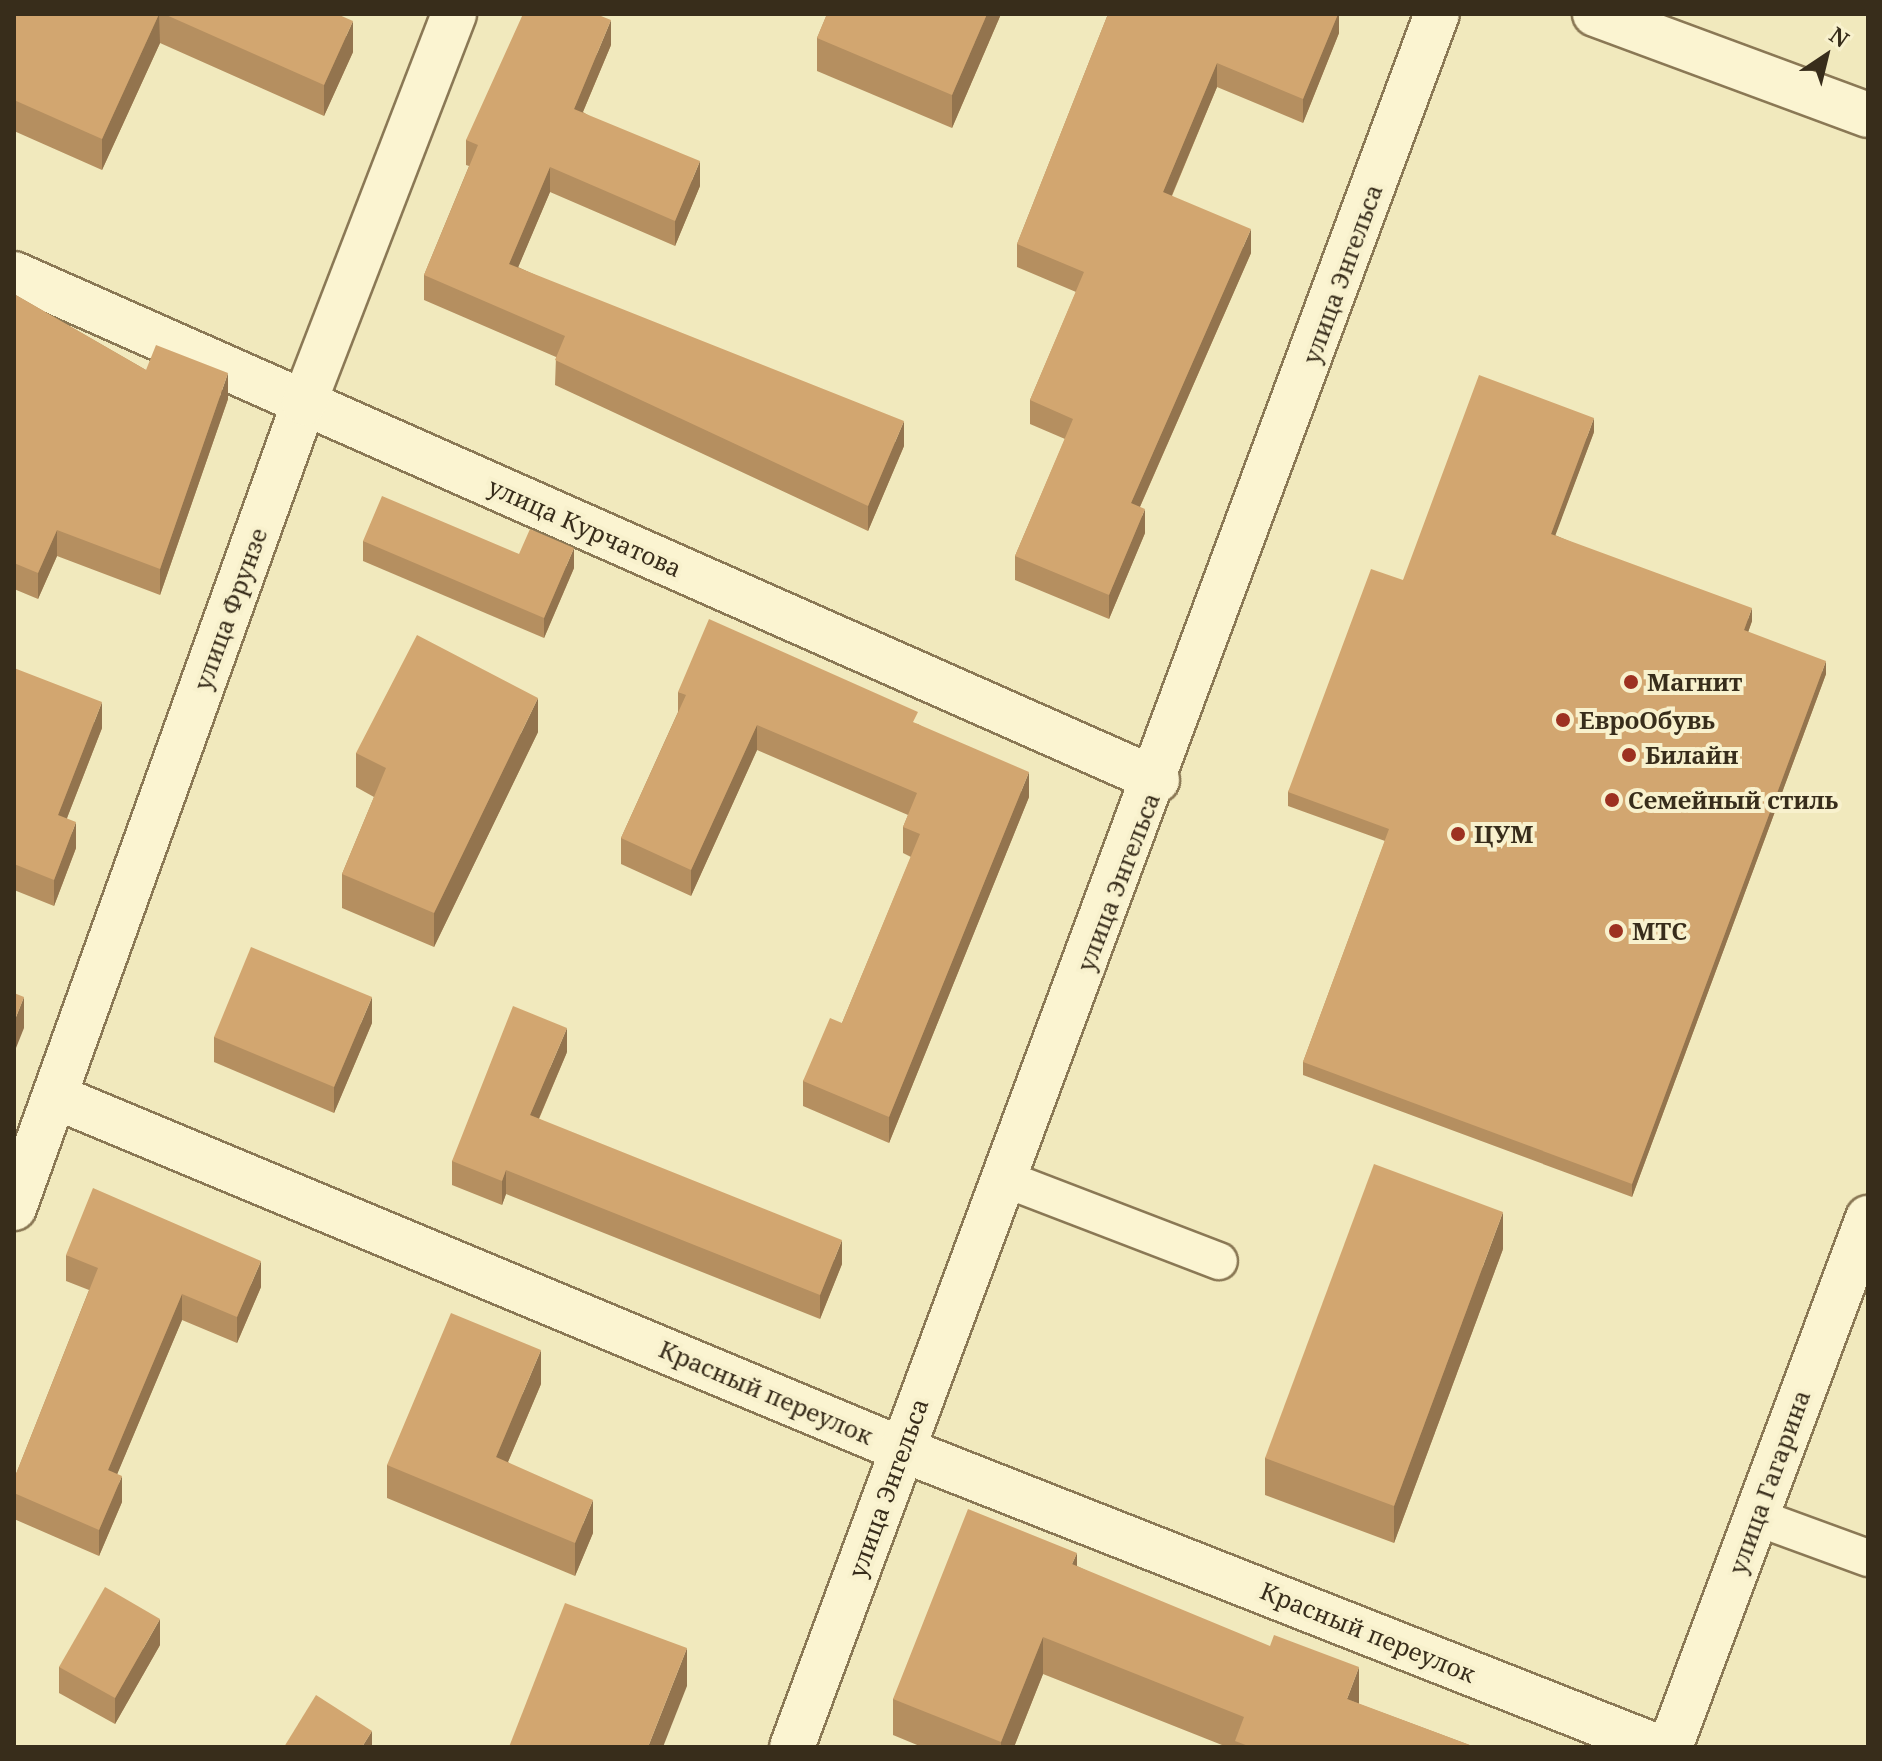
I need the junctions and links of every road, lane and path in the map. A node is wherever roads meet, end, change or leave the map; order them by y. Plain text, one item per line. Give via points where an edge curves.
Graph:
1 (454, 14) edge
2 (1437, 14) edge
3 (1595, 14) edge
4 (1868, 115) edge
5 (14, 274) edge
6 (304, 403) junction
7 (1157, 780) junction
8 (56, 1097) junction
9 (1005, 1179) junction
10 (14, 1208) edge
11 (1868, 1218) edge
12 (1219, 1261) dead end
13 (901, 1449) junction
14 (1756, 1517) junction
15 (1868, 1558) edge
16 (792, 1747) edge
17 (1658, 1747) edge
18 (1670, 1747) edge

1 - 6 street, улица Фрунзе
2 - 7 street, улица Энгельса
3 - 4 street
5 - 6 street, улица Курчатова
6 - 7 street, улица Курчатова
6 - 8 street, улица Фрунзе
7 - 9 street, улица Энгельса
8 - 10 street, улица Фрунзе
8 - 13 street, Красный переулок
9 - 12 lane
9 - 13 street, улица Энгельса
11 - 14 street, улица Гагарина
13 - 16 street, улица Энгельса
13 - 17 street, Красный переулок
14 - 15 lane
14 - 18 street, улица Гагарина

